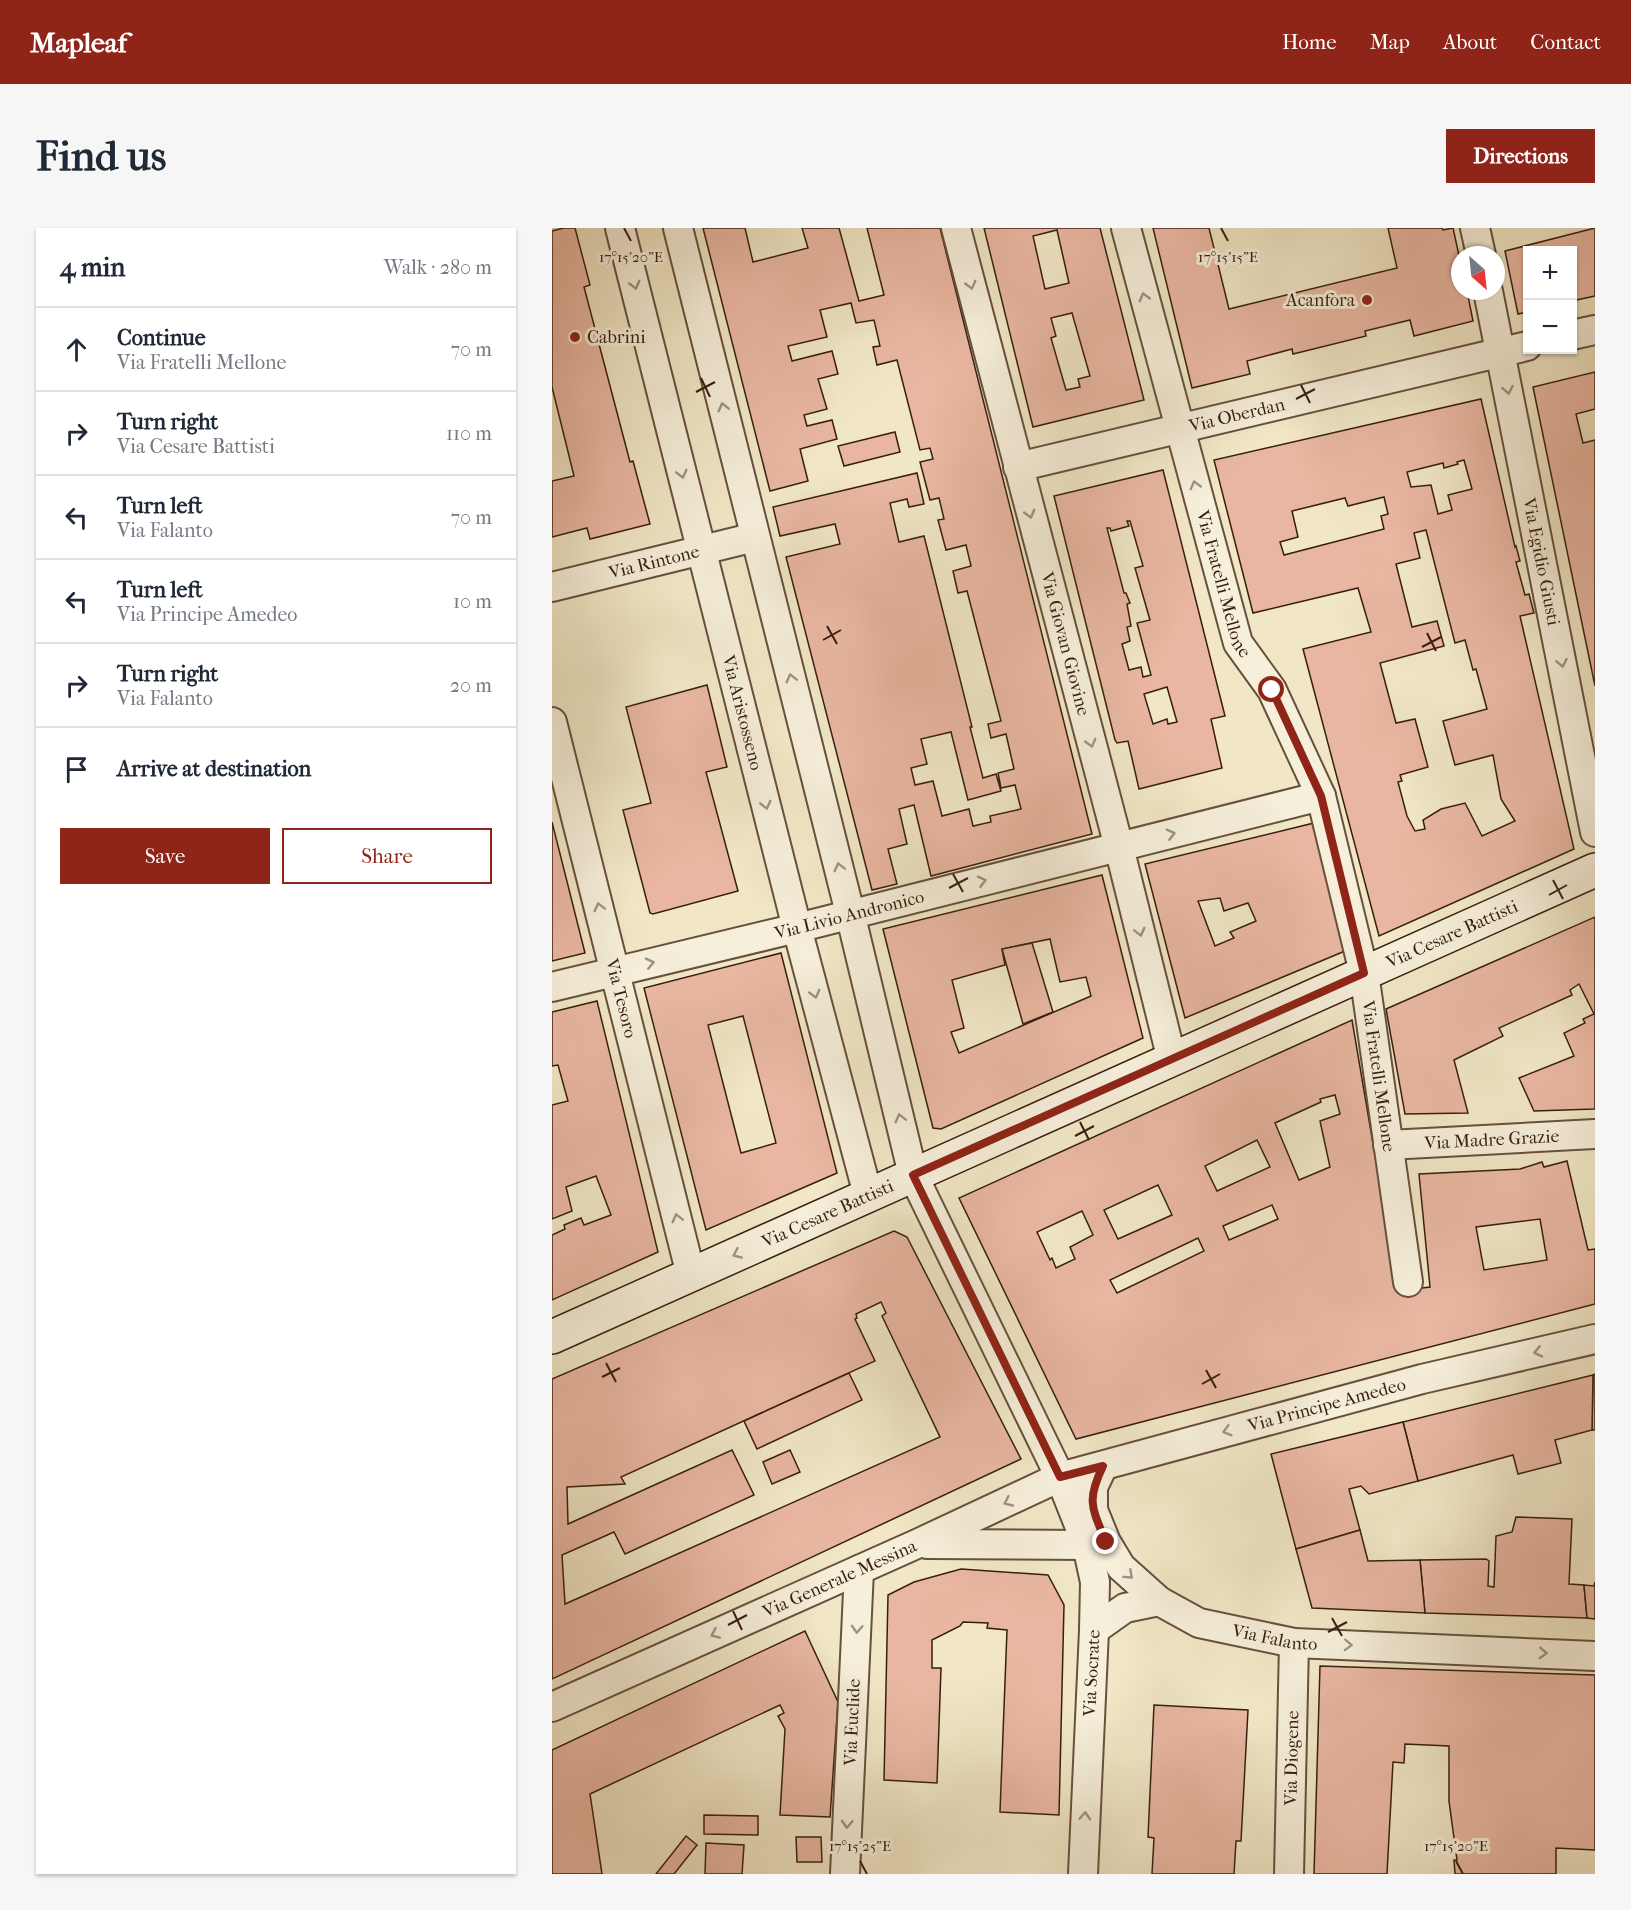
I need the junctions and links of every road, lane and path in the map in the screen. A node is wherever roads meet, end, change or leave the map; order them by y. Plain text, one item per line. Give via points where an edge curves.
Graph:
1 (620, 228) edge
2 (678, 228) edge
3 (956, 228) edge
4 (1126, 228) edge
5 (1475, 228) edge
6 (1479, 246) edge
7 (1490, 300) edge
8 (1595, 330) edge
9 (1577, 334) edge
10 (1523, 347) edge
11 (1500, 352) junction
12 (1179, 428) junction
13 (1018, 466) junction
14 (755, 537) junction
15 (701, 549) junction
16 (552, 587) edge
17 (552, 722) edge
18 (1321, 796) junction
19 (1595, 832) edge
20 (1119, 847) junction
21 (1595, 870) edge
22 (850, 913) junction
23 (797, 928) junction
24 (615, 971) junction
25 (1364, 973) junction
26 (552, 987) edge
27 (1172, 1060) junction
28 (1595, 1134) edge
29 (1388, 1144) junction
30 (913, 1175) junction
31 (868, 1195) junction
32 (691, 1275) junction
33 (1408, 1282) dead end
34 (552, 1337) edge
35 (1595, 1339) edge
36 (1103, 1466) junction
37 (1060, 1477) junction
38 (919, 1544) junction
39 (1087, 1545) junction
40 (860, 1570) junction
41 (1159, 1601) junction
42 (1094, 1630) junction
43 (1294, 1643) junction
44 (1595, 1656) edge
45 (552, 1707) edge
46 (845, 1874) edge
47 (1083, 1874) edge
48 (1289, 1874) edge

1 -> 15 street, Via Aristosseno
14 -> 2 street
3 -> 13 street, Via Giovan Giovine
12 -> 4 street, Via Fratelli Mellone
5 - 6 street
7 - 11 street, Via Egidio Giusti
8 - 9 street
10 - 11 street, Via Oberdan
11 - 12 street, Via Oberdan
11 -> 19 street, Via Egidio Giusti
12 - 13 street, Via Oberdan
18 -> 12 street, Via Fratelli Mellone via 1272,690 1238,643
13 -> 20 street, Via Giovan Giovine
14 - 15 street, Via Rintone
22 -> 14 street
15 - 16 street, Via Rintone
15 -> 23 street, Via Aristosseno
24 -> 17 street, Via Tesoro
20 -> 18 street, Via Livio Andronico
18 - 25 street, Via Fratelli Mellone
22 -> 20 street, Via Livio Andronico
20 -> 27 street, Via Giovan Giovine
21 - 25 main road, Via Cesare Battisti
22 - 23 street, Via Livio Andronico
30 -> 22 street
24 -> 23 street, Via Livio Andronico
23 -> 31 street, Via Aristosseno
24 - 26 street, Via Livio Andronico
32 -> 24 street, Via Tesoro
25 - 27 main road, Via Cesare Battisti
25 - 29 street, Via Fratelli Mellone
27 - 30 main road, Via Cesare Battisti
28 - 29 street, Via Madre Grazie
29 - 33 street, Via Fratelli Mellone
30 - 31 main road, Via Cesare Battisti
30 - 37 street
31 -> 32 main road, Via Cesare Battisti
32 - 34 main road, Via Cesare Battisti
35 -> 36 street, Via Principe Amedeo via 1422,1379
36 - 37 street, Via Principe Amedeo
36 -> 41 street, Via Falanto via 1093,1487 1093,1510 1106,1542 1121,1567
37 -> 38 street, Via Generale Messina
37 - 39 street, Via Socrate
38 - 39 street
38 - 40 street, Via Generale Messina
39 - 42 street, Via Socrate via 1095,1582
40 -> 45 street, Via Generale Messina
40 -> 46 street, Via Euclide
41 - 42 street via 1125,1608
41 - 43 street, Via Falanto via 1199,1623
47 -> 42 street, Via Socrate
43 -> 44 street, Via Falanto
43 - 48 street, Via Diogene

